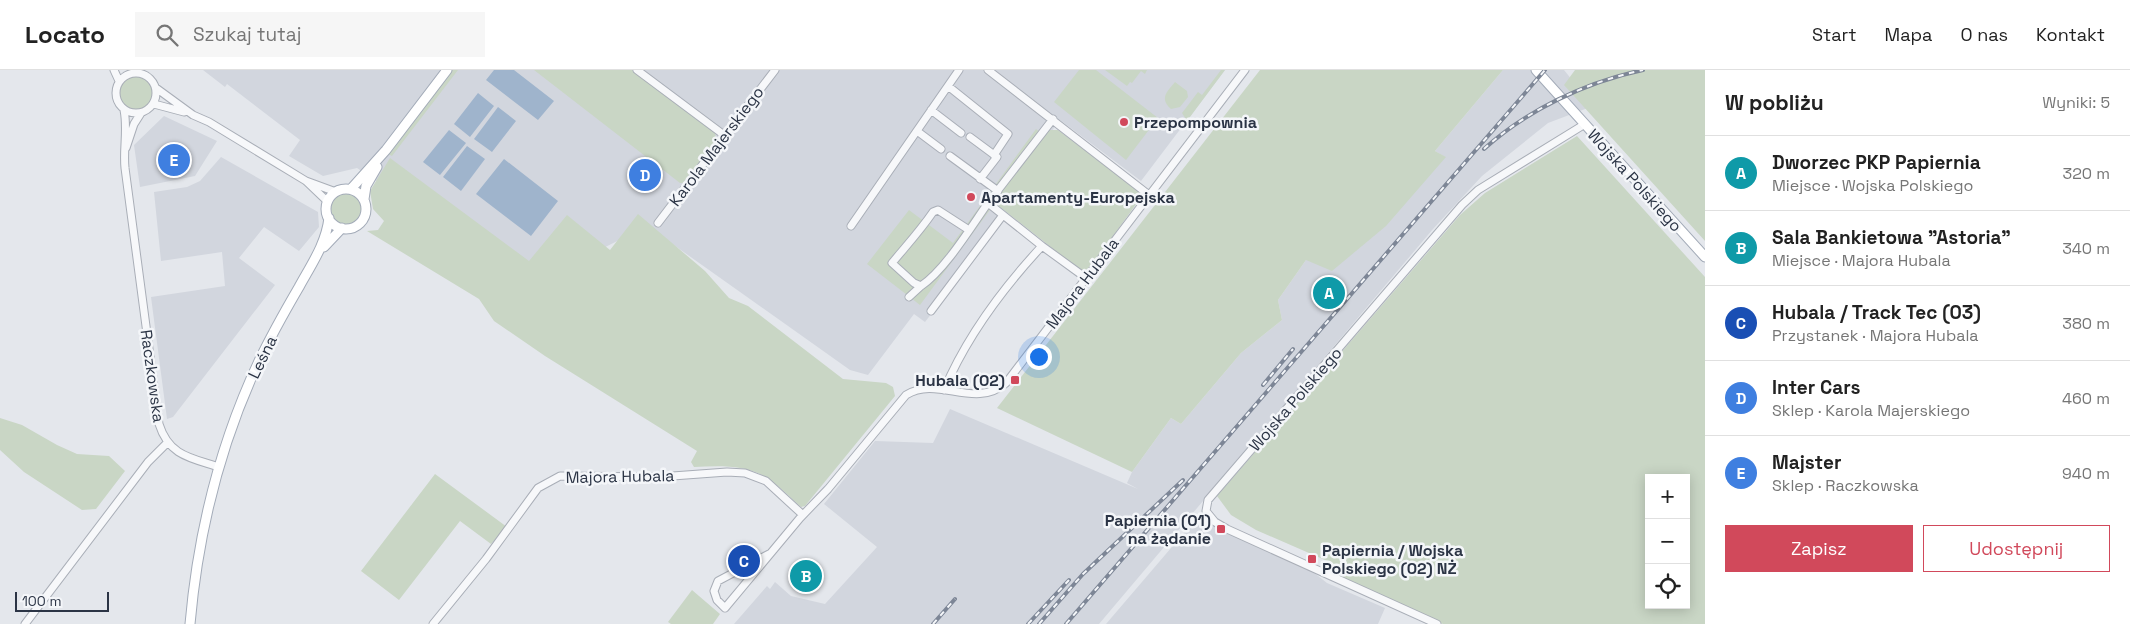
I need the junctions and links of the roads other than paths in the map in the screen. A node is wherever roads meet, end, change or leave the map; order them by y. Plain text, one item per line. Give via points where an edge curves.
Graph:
1 (114, 70) edge
2 (447, 70) edge
3 (637, 70) edge
4 (775, 70) edge
5 (959, 70) edge
6 (988, 70) edge
7 (1245, 70) edge
8 (1536, 70) edge
9 (128, 72) edge
10 (119, 81) junction
11 (948, 86) junction
12 (156, 88) junction
13 (154, 104) junction
14 (124, 110) junction
15 (931, 110) junction
16 (141, 113) junction
17 (194, 115) junction
18 (1053, 119) junction
19 (1585, 124) junction
20 (916, 131) junction
21 (961, 133) dead end
22 (724, 136) junction
23 (970, 137) dead end
24 (941, 149) dead end
25 (386, 150) junction
26 (124, 151) junction
27 (994, 155) junction
28 (950, 156) dead end
29 (980, 179) junction
30 (306, 181) junction
31 (351, 190) junction
32 (998, 190) junction
33 (336, 192) junction
34 (1149, 195) junction
35 (364, 200) junction
36 (328, 202) junction
37 (988, 204) junction
38 (1003, 215) junction
39 (329, 218) junction
40 (658, 223) dead end
41 (851, 226) dead end
42 (342, 228) junction
43 (969, 230) junction
44 (1042, 246) junction
45 (318, 253) junction
46 (1705, 258) edge
47 (1086, 278) junction
48 (921, 286) junction
49 (909, 297) dead end
50 (931, 311) dead end
51 (944, 390) junction
52 (167, 443) junction
53 (218, 467) junction
54 (803, 515) junction
55 (769, 554) junction
56 (26, 624) edge
57 (190, 624) edge
58 (433, 624) edge
59 (1437, 624) edge

1 - 10 street
2 - 25 main road
3 - 22 street
4 - 22 street, Karola Majerskiego
5 - 11 street
6 - 18 street
7 - 34 street, Majora Hubala
8 - 19 main road, Wojska Polskiego
9 - 10 street
9 - 12 street via 148,76
10 - 14 street via 116,98
11 - 15 street
11 - 27 street via 1008,134
12 - 13 street
12 - 17 street
13 - 16 street
13 - 17 street
14 - 16 street
14 - 26 street, Raczkowska via 127,123
15 - 20 street
15 - 21 street
16 - 26 street, Raczkowska
17 - 30 street
18 - 32 street
18 - 34 street
19 - 46 main road, Wojska Polskiego
19 - 59 street, Wojska Polskiego via 1478,190 1462,204 1208,500 1206,511 1227,529
20 - 24 street
20 - 41 street
22 - 40 street, Karola Majerskiego
23 - 27 street
25 - 31 main road
25 - 35 main road via 366,186
26 - 52 street, Raczkowska via 159,424
27 - 29 street via 997,157
28 - 29 street
29 - 32 street
30 - 33 street
30 - 36 street
31 - 33 main road
31 - 35 main road
32 - 37 street
33 - 36 main road
34 - 47 street, Majora Hubala
35 - 42 main road via 366,213 362,221 356,227
36 - 39 main road
37 - 38 street
37 - 43 street
38 - 44 street
38 - 50 street
39 - 42 main road
39 - 45 main road, Leśna
42 - 45 main road, Leśna
43 - 48 street
43 - 48 street via 941,210 934,212 892,263
44 - 47 street
44 - 51 street via 966,346
45 - 53 main road, Leśna via 260,358 238,408
47 - 51 street, Majora Hubala via 1000,388 979,394
48 - 49 street
51 - 54 street, Majora Hubala via 921,389 906,395
52 - 53 street, Raczkowska via 185,456
52 - 56 street via 148,462
53 - 57 main road via 199,553
54 - 55 street, Majora Hubala
54 - 58 street, Majora Hubala via 766,481 745,473 659,477 560,476 538,488
55 - 55 street, Majora Hubala via 718,581 714,591 725,608

